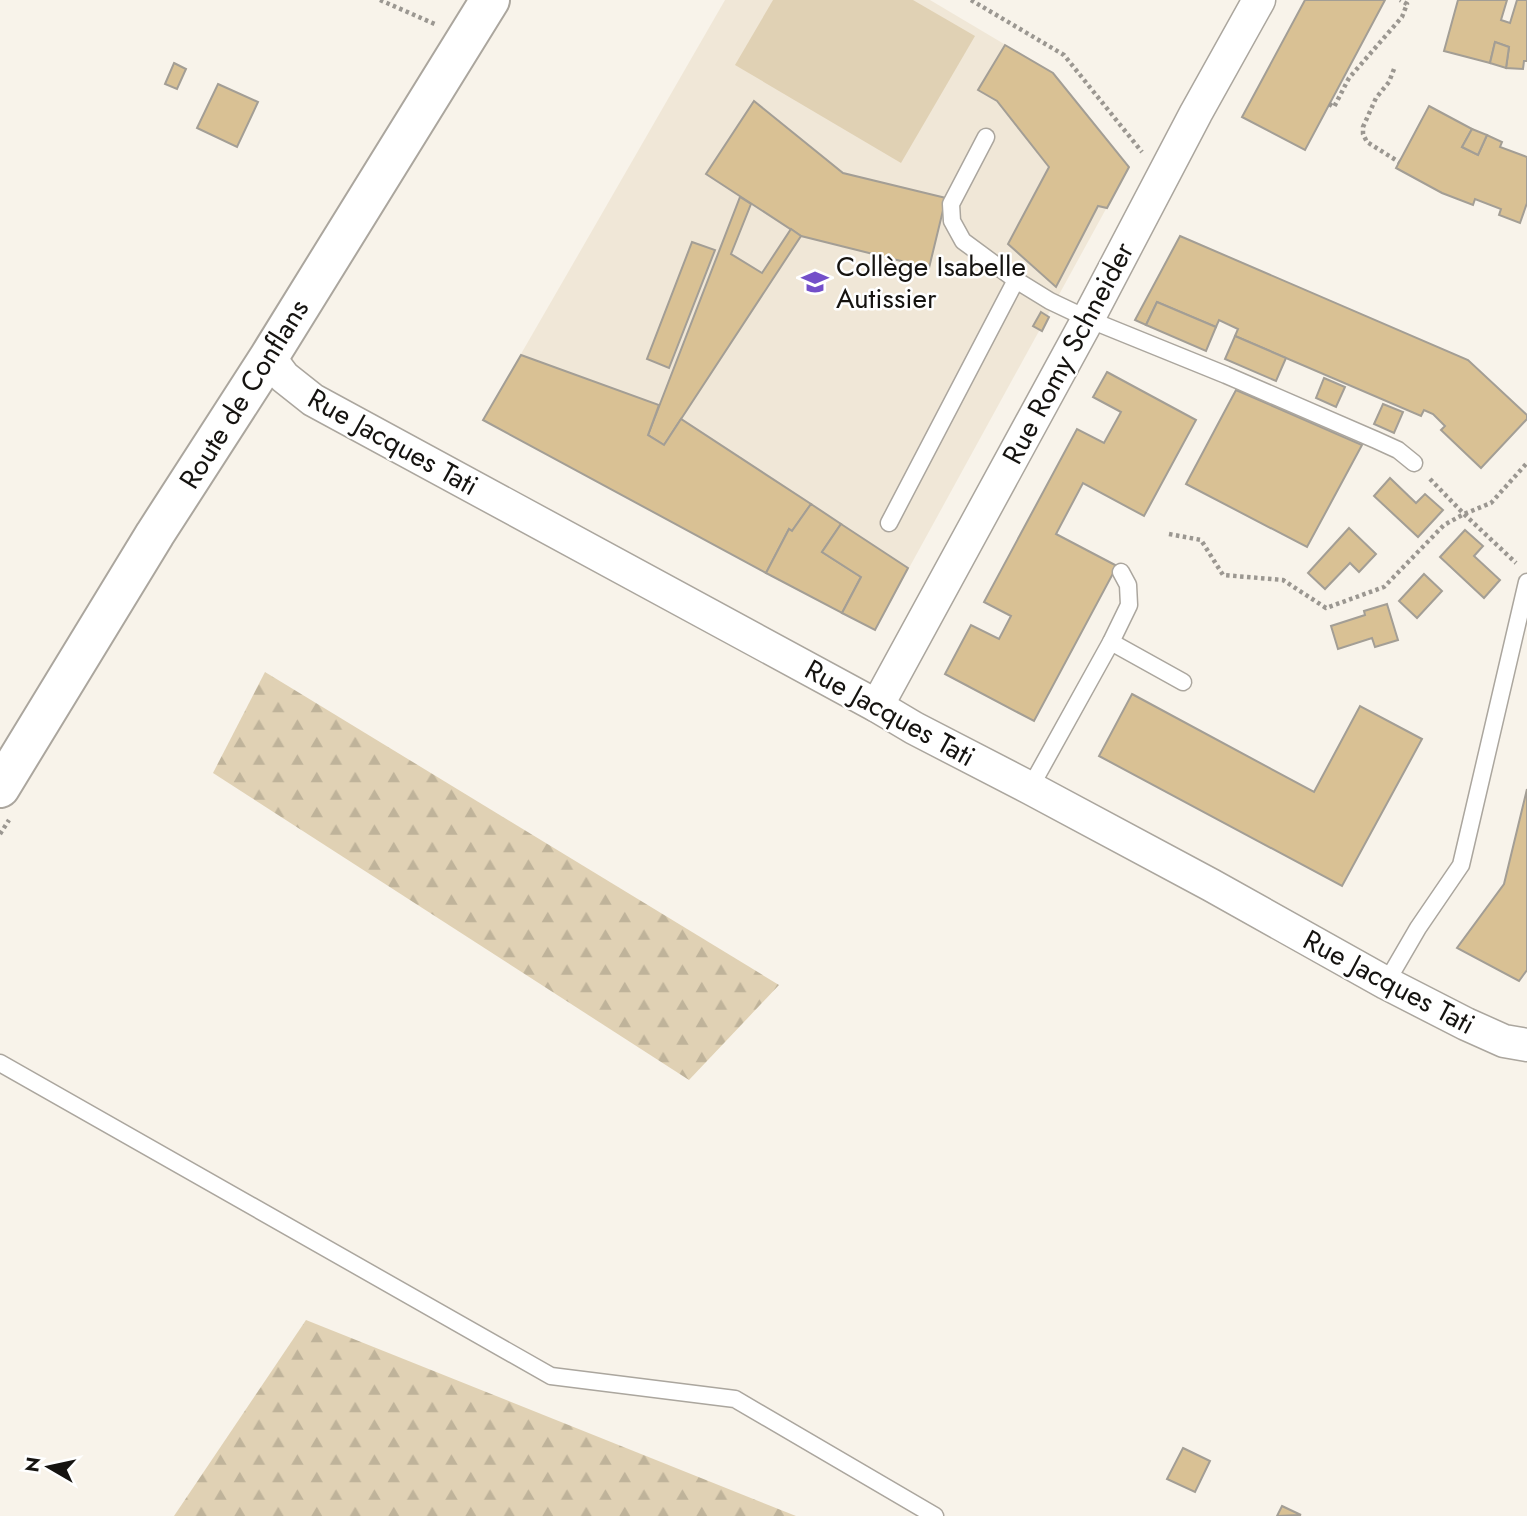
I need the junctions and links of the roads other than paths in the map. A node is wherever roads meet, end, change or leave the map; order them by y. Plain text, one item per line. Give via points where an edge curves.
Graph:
1 (490, 0) edge
2 (1259, 0) edge
3 (986, 137) dead end
4 (1016, 280) junction
5 (1088, 319) junction
6 (269, 357) junction
7 (1414, 463) road end
8 (889, 523) dead end
9 (1121, 572) dead end
10 (1527, 582) edge
11 (1111, 642) junction
12 (1183, 682) dead end
13 (877, 706) junction
14 (0, 788) edge
15 (1030, 788) junction
16 (1386, 983) junction
17 (1527, 1045) edge
18 (0, 1063) edge
19 (935, 1516) edge

1 - 6 main road, Route de Conflans
2 - 5 street, Rue Romy Schneider
3 - 4 lane via 951,204 952,221 964,241
4 - 5 lane
4 - 8 lane
5 - 7 lane via 1377,440
5 - 13 street, Rue Romy Schneider
6 - 13 street, Rue Jacques Tati via 284,377 313,401
6 - 14 main road, Route de Conflans
9 - 11 lane via 1128,585 1129,604
10 - 16 lane via 1461,865
11 - 12 lane
11 - 15 lane
13 - 15 street, Rue Jacques Tati
15 - 16 street, Rue Jacques Tati
16 - 17 street, Rue Jacques Tati via 1504,1041
18 - 19 lane via 551,1376 736,1399

